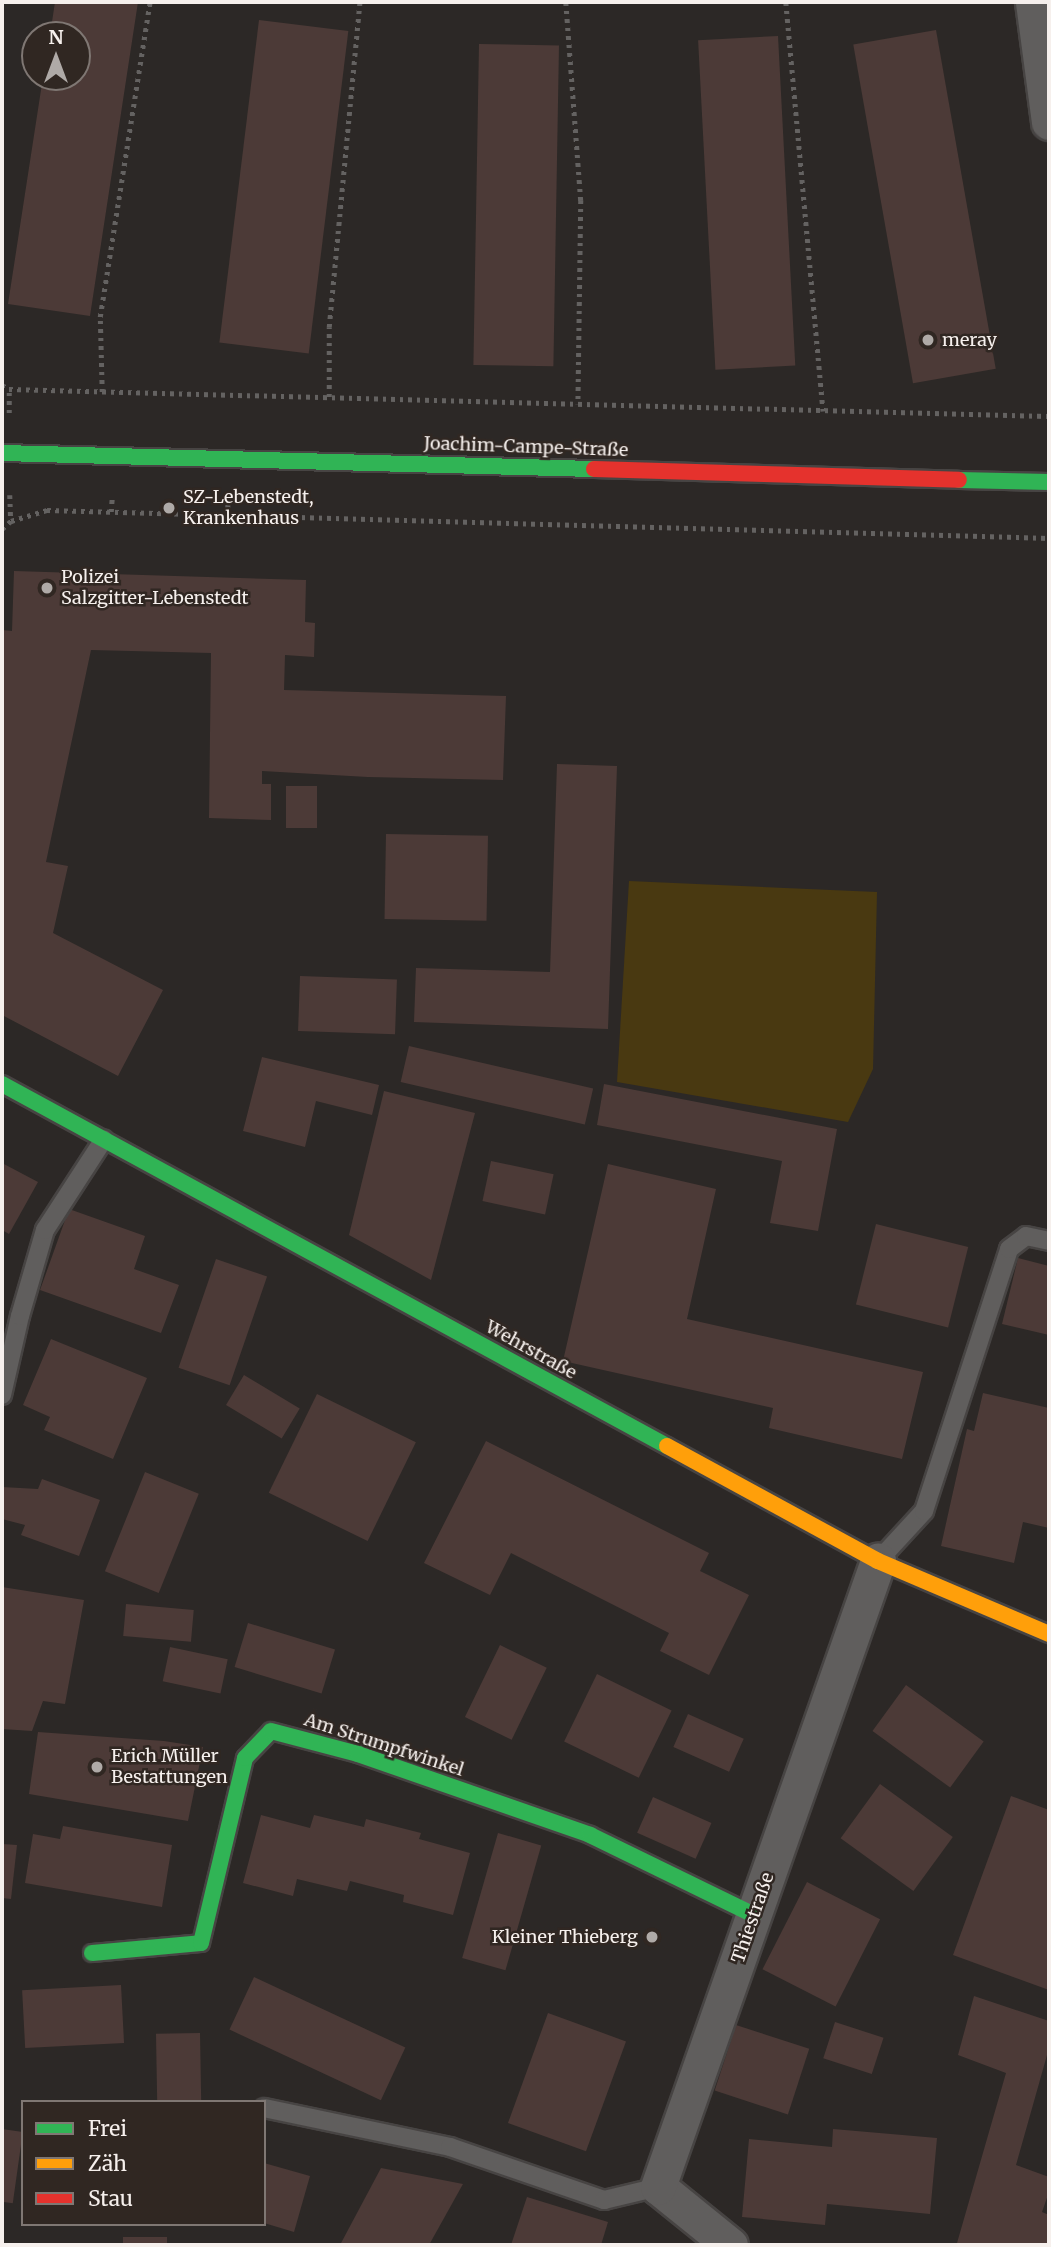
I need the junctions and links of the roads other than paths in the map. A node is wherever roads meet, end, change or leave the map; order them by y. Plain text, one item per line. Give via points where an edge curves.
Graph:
1 (1033, 2) edge
2 (1049, 122) edge
3 (2, 453) edge
4 (1049, 482) edge
5 (2, 1084) edge
6 (104, 1139) junction
7 (1049, 1241) edge
8 (2, 1395) edge
9 (878, 1561) junction
10 (1049, 1634) edge
11 (754, 1916) junction
12 (92, 1953) dead end
13 (266, 2108) edge
14 (658, 2187) junction
15 (730, 2245) edge

1 - 2 street
3 - 4 street, Joachim-Campe-Straße
5 - 6 street, Wehrstraße
6 - 8 lane via 45,1230
6 - 9 street, Wehrstraße
7 - 9 lane via 1026,1237 1009,1249 924,1511
9 - 10 street, Wehrstraße
9 - 11 street, Thiestraße
11 - 12 street, Am Strumpfwinkel via 590,1835 358,1754 271,1731 245,1758 201,1942
11 - 14 street, Thiestraße
13 - 14 lane via 450,2147 604,2200
14 - 15 street

